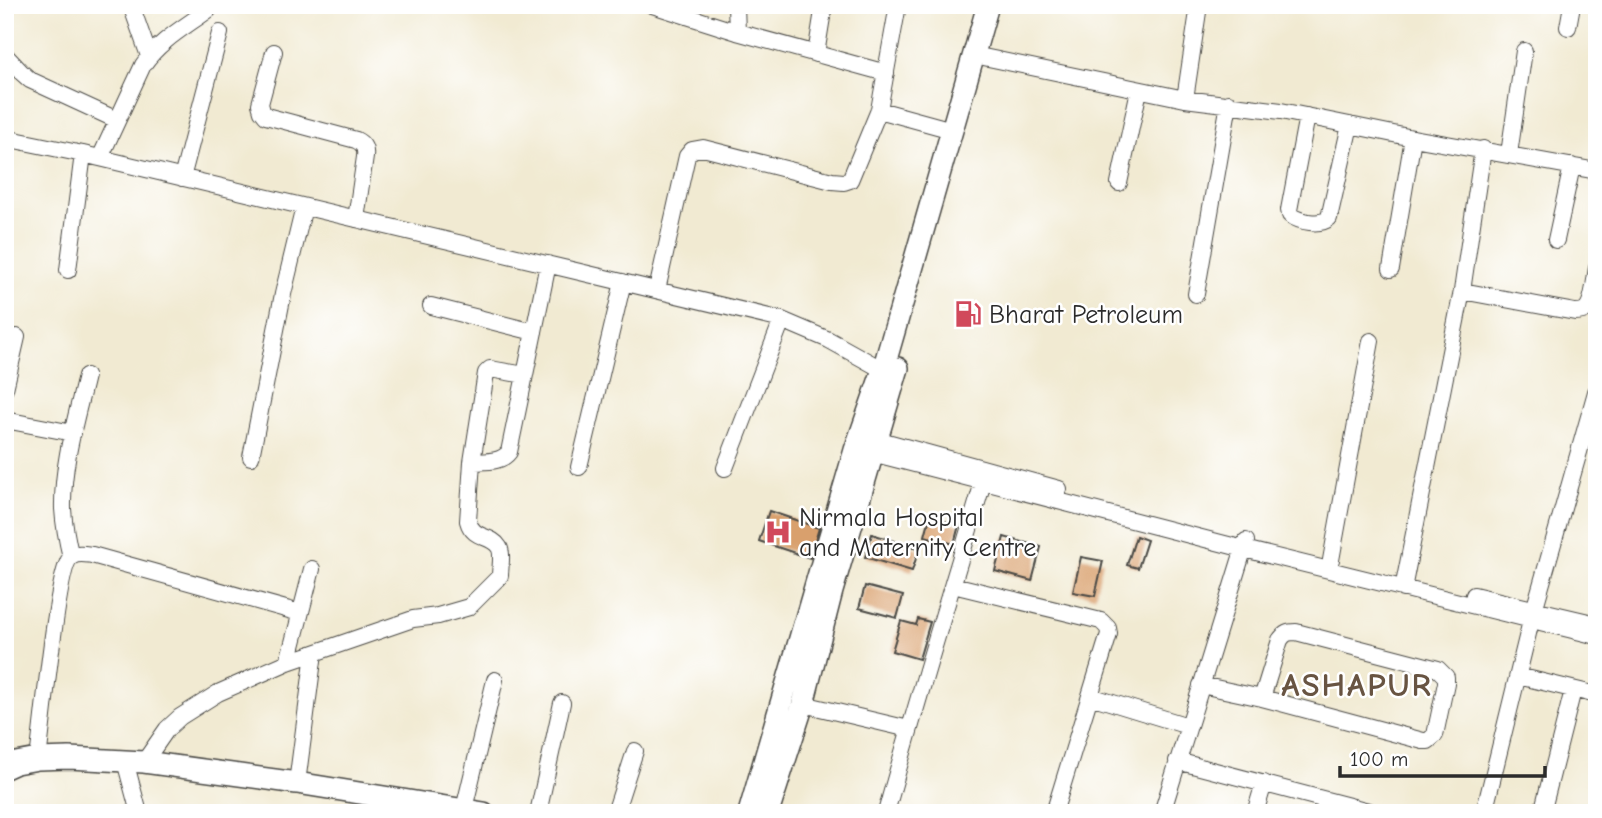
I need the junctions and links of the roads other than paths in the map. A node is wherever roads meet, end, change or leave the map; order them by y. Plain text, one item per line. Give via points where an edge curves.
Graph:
1 (131, 5) edge
2 (211, 5) edge
3 (652, 5) edge
4 (736, 5) edge
5 (824, 5) edge
6 (898, 5) edge
7 (988, 5) edge
8 (1000, 5) edge
9 (1199, 5) edge
10 (1572, 5) edge
11 (1567, 27) dead end
12 (737, 32) junction
13 (220, 33) dead end
14 (1524, 51) dead end
15 (274, 52) dead end
16 (816, 54) junction
17 (5, 55) edge
18 (149, 56) junction
19 (980, 57) junction
20 (886, 73) junction
21 (1139, 90) junction
22 (1185, 99) junction
23 (1229, 103) junction
24 (879, 110) junction
25 (1307, 116) junction
26 (117, 120) junction
27 (1350, 125) junction
28 (951, 130) junction
29 (5, 138) edge
30 (1413, 138) junction
31 (1483, 149) junction
32 (83, 154) junction
33 (1509, 154) junction
34 (100, 158) junction
35 (1572, 166) junction
36 (1597, 171) edge
37 (182, 178) junction
38 (1119, 183) dead end
39 (304, 207) junction
40 (356, 219) junction
41 (1556, 240) dead end
42 (548, 264) junction
43 (1597, 268) edge
44 (68, 270) dead end
45 (1391, 270) dead end
46 (623, 282) junction
47 (657, 290) junction
48 (1462, 291) junction
49 (1196, 293) dead end
50 (431, 306) dead end
51 (782, 320) junction
52 (534, 332) junction
53 (17, 337) dead end
54 (1371, 341) dead end
55 (883, 370) junction
56 (86, 376) dead end
57 (525, 376) junction
58 (5, 389) edge
59 (1596, 392) edge
60 (5, 420) edge
61 (73, 433) junction
62 (874, 446) junction
63 (251, 457) dead end
64 (472, 462) junction
65 (579, 467) dead end
66 (725, 468) dead end
67 (985, 475) junction
68 (1245, 544) junction
69 (71, 557) junction
70 (1331, 560) junction
71 (312, 569) dead end
72 (1404, 584) junction
73 (953, 585) junction
74 (300, 613) junction
75 (1533, 615) junction
76 (1597, 624) edge
77 (1597, 636) edge
78 (314, 653) junction
79 (288, 662) junction
80 (1518, 676) junction
81 (495, 680) dead end
82 (1201, 685) junction
83 (1573, 690) junction
84 (1597, 695) edge
85 (1090, 696) junction
86 (1262, 698) junction
87 (562, 703) dead end
88 (803, 704) junction
89 (1188, 726) junction
90 (909, 729) junction
91 (635, 751) dead end
92 (38, 759) junction
93 (1177, 761) junction
94 (135, 762) junction
95 (5, 768) edge
96 (297, 783) junction
97 (1264, 783) junction
98 (410, 806) edge
99 (476, 812) edge
100 (139, 813) edge
101 (538, 813) edge
102 (615, 813) edge
103 (749, 813) edge
104 (768, 813) edge
105 (888, 813) edge
106 (1054, 813) edge
107 (1162, 813) edge
108 (1255, 813) edge
109 (1376, 813) edge
110 (1484, 813) edge
111 (1542, 813) edge

1 - 18 street
2 - 18 street
3 - 12 street
4 - 12 street
5 - 16 street
6 - 20 street
7 - 19 main road
8 - 19 main road
9 - 22 street
10 - 11 street
12 - 16 street
13 - 37 street
14 - 33 street
15 - 40 street via 260,104 265,116 356,140 366,150
16 - 20 street
17 - 26 street via 30,80
18 - 26 street
19 - 21 street
19 - 28 main road
19 - 62 main road
20 - 24 street
21 - 22 street
21 - 38 street
22 - 23 street
23 - 25 street
23 - 49 street
24 - 28 street
24 - 47 street via 850,180 844,183 703,148 692,150
25 - 27 street
25 - 27 street via 1289,209 1294,219 1320,223 1329,218
26 - 34 street
27 - 30 street
28 - 55 main road
29 - 32 street
30 - 31 street
30 - 45 street
31 - 33 street
31 - 48 street
32 - 34 street
32 - 44 street
33 - 35 street
34 - 37 street
35 - 36 street
35 - 41 street
37 - 39 street
39 - 40 street
39 - 63 street
40 - 42 street
42 - 46 street
42 - 52 street
43 - 48 street via 1588,307 1575,313
46 - 47 street
46 - 65 street
47 - 51 street
48 - 72 street
50 - 52 street
51 - 55 street
51 - 66 street
52 - 57 street
53 - 58 street
54 - 70 street
55 - 103 main road via 855,450
56 - 61 street
57 - 64 street via 507,456
57 - 64 street via 496,369 486,373
59 - 75 street
60 - 61 street
61 - 69 street via 63,508
62 - 67 street
62 - 88 main road
64 - 78 street via 468,521 474,532 500,548 500,576 469,607 413,619
67 - 68 street
67 - 73 street
68 - 70 street
68 - 72 street
68 - 82 street
69 - 74 street via 92,555
69 - 92 street via 65,565 55,621
70 - 72 street
71 - 74 street
72 - 75 street
73 - 85 street via 1105,624 1109,634
73 - 90 street
74 - 79 street
75 - 76 street
75 - 77 street
75 - 80 street
78 - 79 street
78 - 96 street
79 - 94 street via 218,692 180,717
80 - 83 street
80 - 110 street
81 - 99 street
82 - 86 street
82 - 89 street
83 - 84 street
83 - 111 street
85 - 89 street
85 - 106 street
86 - 86 street via 1428,741 1435,735 1446,677 1438,669 1289,632 1280,640
87 - 101 street
88 - 90 street
88 - 104 main road
89 - 93 street
90 - 105 street
91 - 102 street
92 - 94 main road
92 - 95 main road
93 - 97 street
93 - 107 street
94 - 96 main road
94 - 100 street
96 - 98 main road
97 - 108 street
97 - 109 street
98 - 99 main road

